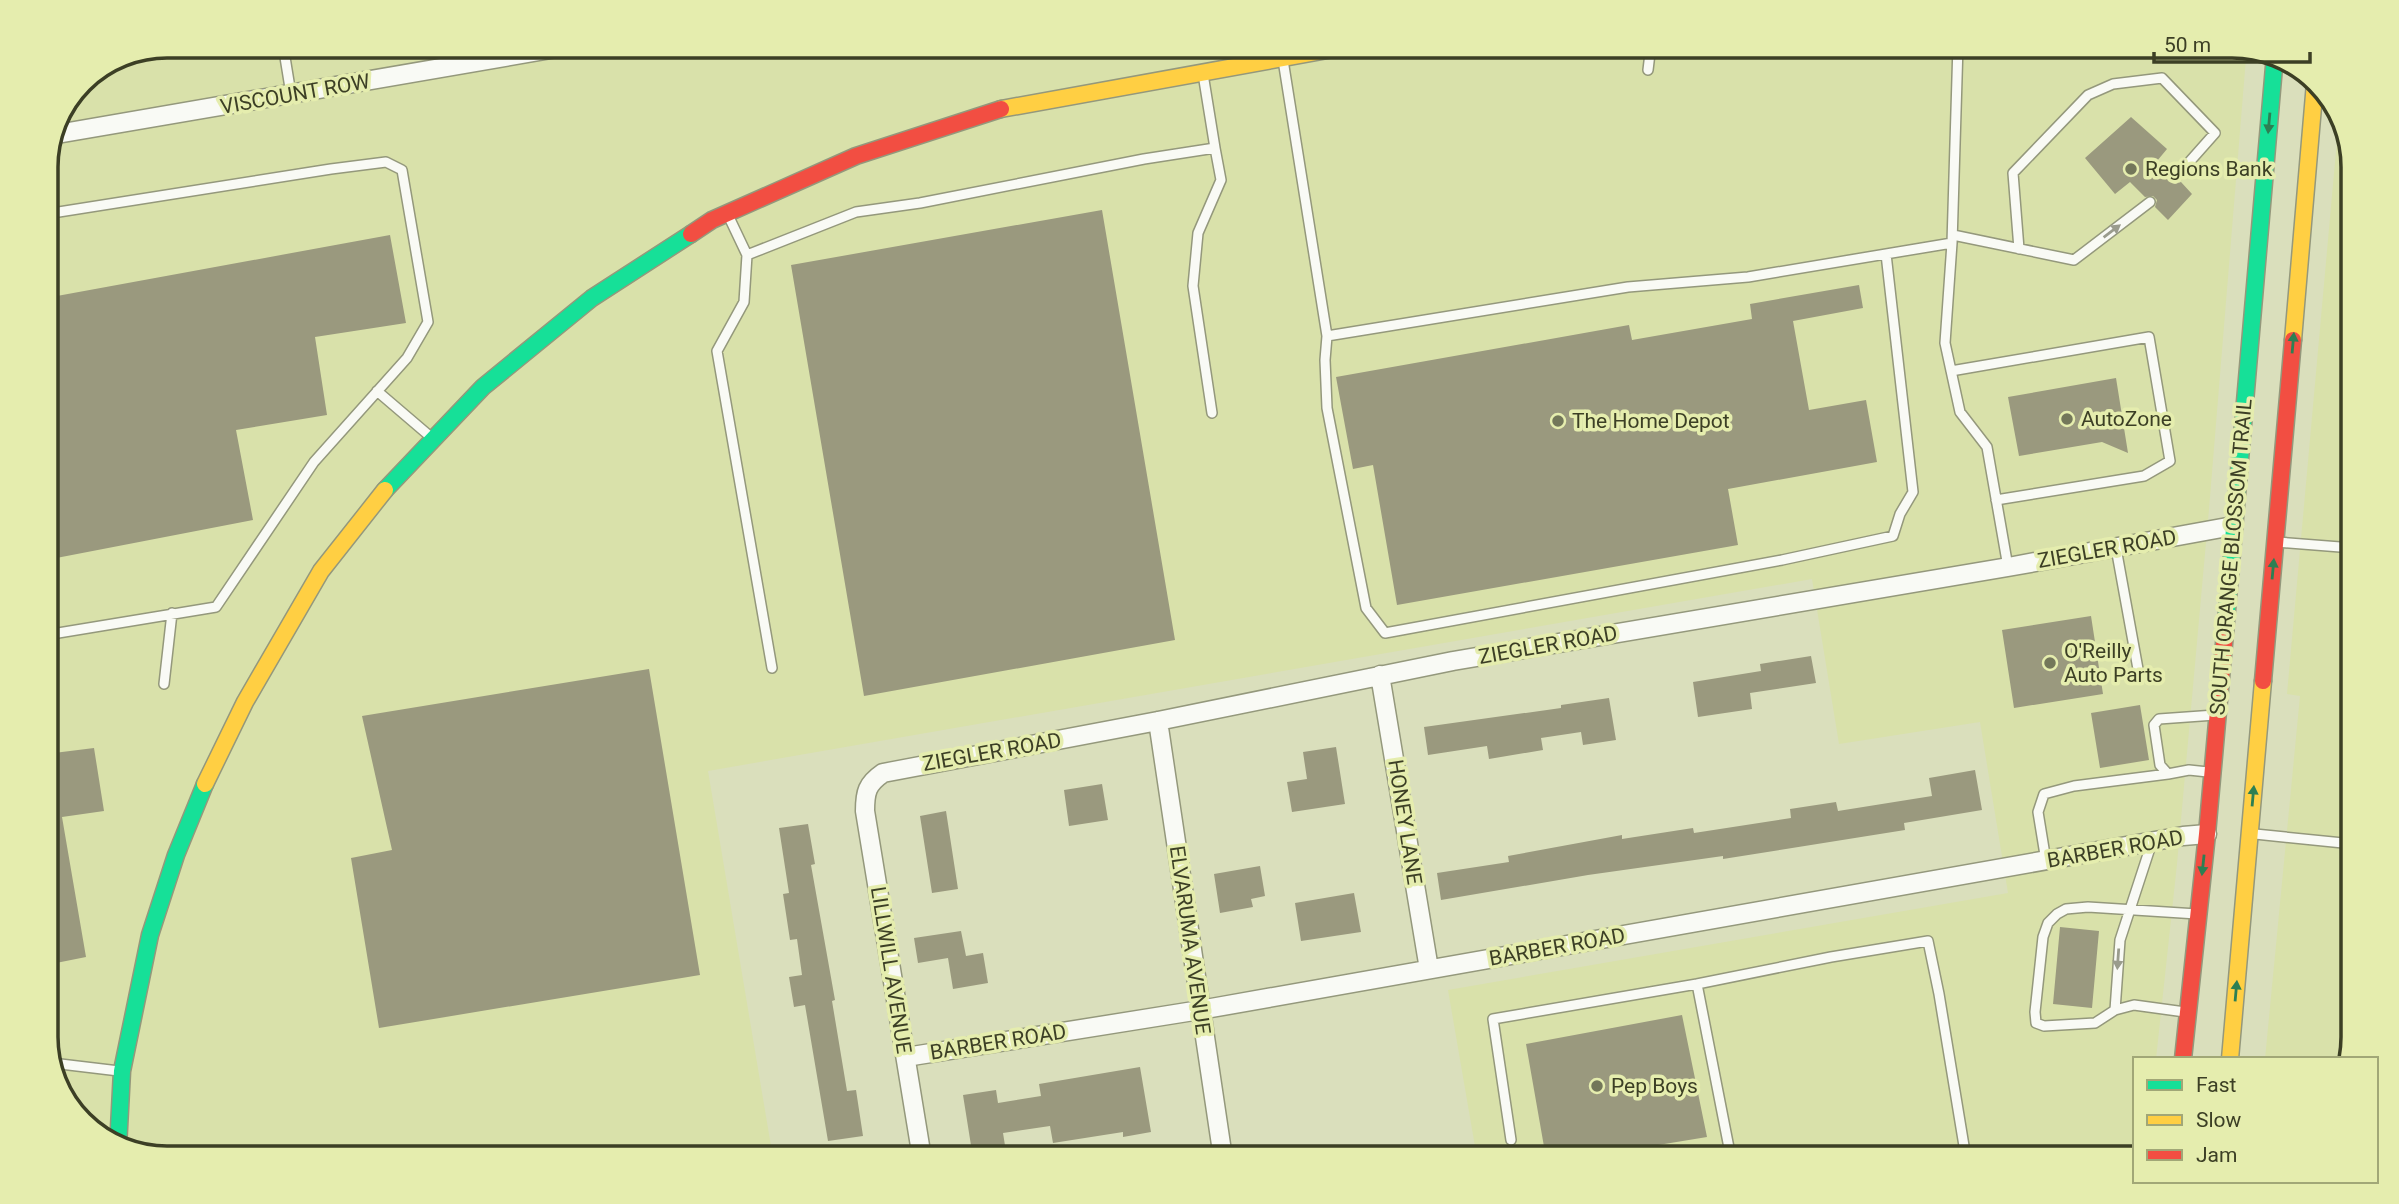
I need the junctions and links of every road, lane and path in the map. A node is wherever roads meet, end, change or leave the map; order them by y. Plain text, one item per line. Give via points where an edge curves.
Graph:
1 (285, 58) edge
2 (477, 58) edge
3 (1283, 58) joint
4 (1650, 58) edge
5 (1958, 58) edge
6 (2274, 66) edge
7 (1648, 70) dead end
8 (1203, 72) junction
9 (291, 94) junction
10 (2314, 95) edge
11 (63, 133) edge
12 (1215, 148) junction
13 (2176, 177) dead end
14 (2150, 202) dead end
15 (58, 212) edge
16 (728, 213) junction
17 (1953, 239) junction
18 (2019, 249) junction
19 (1886, 254) junction
20 (747, 255) junction
21 (1327, 336) junction
22 (1951, 371) junction
23 (377, 391) junction
24 (1212, 414) dead end
25 (433, 439) junction
26 (1996, 500) junction
27 (2233, 526) junction
28 (2276, 542) junction
29 (2341, 547) edge
30 (2116, 548) junction
31 (2007, 567) junction
32 (172, 613) junction
33 (58, 633) edge
34 (772, 668) dead end
35 (2138, 669) dead end
36 (1380, 675) junction
37 (164, 684) dead end
38 (2217, 715) junction
39 (1158, 721) junction
40 (2212, 773) junction
41 (2168, 774) junction
42 (869, 783) joint
43 (2250, 834) junction
44 (2152, 842) junction
45 (2220, 842) junction
46 (2341, 843) edge
47 (2046, 861) junction
48 (2245, 888) junction
49 (2128, 909) junction
50 (2198, 914) junction
51 (1429, 970) junction
52 (1697, 984) junction
53 (1200, 1010) junction
54 (2115, 1010) junction
55 (2188, 1013) junction
56 (906, 1057) junction
57 (2183, 1057) edge
58 (2230, 1057) edge
59 (62, 1064) edge
60 (122, 1071) junction
61 (119, 1135) edge
62 (1511, 1140) dead end
63 (920, 1146) edge
64 (1221, 1146) edge
65 (1729, 1146) edge
66 (1964, 1146) edge

1 - 9 lane
2 - 9 street, VISCOUNT ROW
3 - 8 main road
3 - 21 lane
4 - 7 lane
5 - 17 lane
6 -> 27 main road, SOUTH ORANGE BLOSSOM TRAIL
8 - 12 lane
8 - 16 main road via 1001,109 856,156
9 - 11 street, VISCOUNT ROW
28 -> 10 main road, SOUTH ORANGE BLOSSOM TRAIL
12 - 20 lane via 856,212
12 - 24 lane via 1222,180 1198,233 1193,286
13 - 18 lane via 2215,132 2162,78 2113,84 2088,95 2014,173
18 -> 14 lane via 2074,260
15 - 23 lane via 386,162 402,170 428,322 407,358
16 - 20 lane
16 - 25 main road via 592,299 483,387
17 - 18 lane
17 - 19 lane
17 - 22 lane via 1945,343
19 - 21 lane via 1748,277 1628,287
19 - 21 lane via 1913,492 1893,536 1782,561 1385,633 1366,607 1327,408
20 - 34 lane via 744,302 716,351
22 - 26 lane via 1959,412 1987,447
22 - 26 lane via 2149,337 2170,461 2144,476
23 - 25 lane
23 - 32 lane via 314,462 216,607
25 - 60 main road via 390,483 321,571 244,702 176,855 150,934
26 - 31 lane
27 - 30 street, ZIEGLER ROAD
27 - 38 main road, SOUTH ORANGE BLOSSOM TRAIL
28 - 29 lane
43 -> 28 main road, SOUTH ORANGE BLOSSOM TRAIL
30 - 31 street, ZIEGLER ROAD
30 - 35 lane
31 - 36 street, ZIEGLER ROAD
32 - 33 lane
32 - 37 lane
36 - 39 street, ZIEGLER ROAD
36 - 51 street, HONEY LANE
38 - 40 main road, SOUTH ORANGE BLOSSOM TRAIL
38 - 41 lane via 2158,719 2154,725 2160,765
39 - 42 street, ZIEGLER ROAD via 899,769
39 - 53 street, ELVARUMA AVENUE
40 - 41 lane via 2189,770
40 - 43 main road via 2229,813
40 - 45 main road, SOUTH ORANGE BLOSSOM TRAIL
41 - 47 lane via 2044,794 2038,812
42 - 56 street, LILLWILL AVENUE via 865,811
43 - 46 lane
43 - 48 main road, SOUTH ORANGE BLOSSOM TRAIL
44 - 45 street, BARBER ROAD
44 - 47 street, BARBER ROAD
44 - 49 lane
45 - 48 main road via 2238,861
45 -> 50 main road, SOUTH ORANGE BLOSSOM TRAIL
47 - 51 street, BARBER ROAD
58 -> 48 main road, SOUTH ORANGE BLOSSOM TRAIL
49 - 50 lane
49 -> 54 lane via 2120,940
49 - 54 lane via 2066,909 2048,923 2043,937 2036,1023 2095,1023
50 - 55 main road, SOUTH ORANGE BLOSSOM TRAIL
51 - 53 street, BARBER ROAD
52 - 62 lane via 1493,1019
52 - 65 lane
52 - 66 lane via 1928,941
53 - 56 street, BARBER ROAD
53 - 64 street, ELVARUMA AVENUE
54 - 55 lane via 2134,1005
55 - 57 main road, SOUTH ORANGE BLOSSOM TRAIL
56 - 63 street, LILLWILL AVENUE
59 - 60 lane
60 - 61 main road

